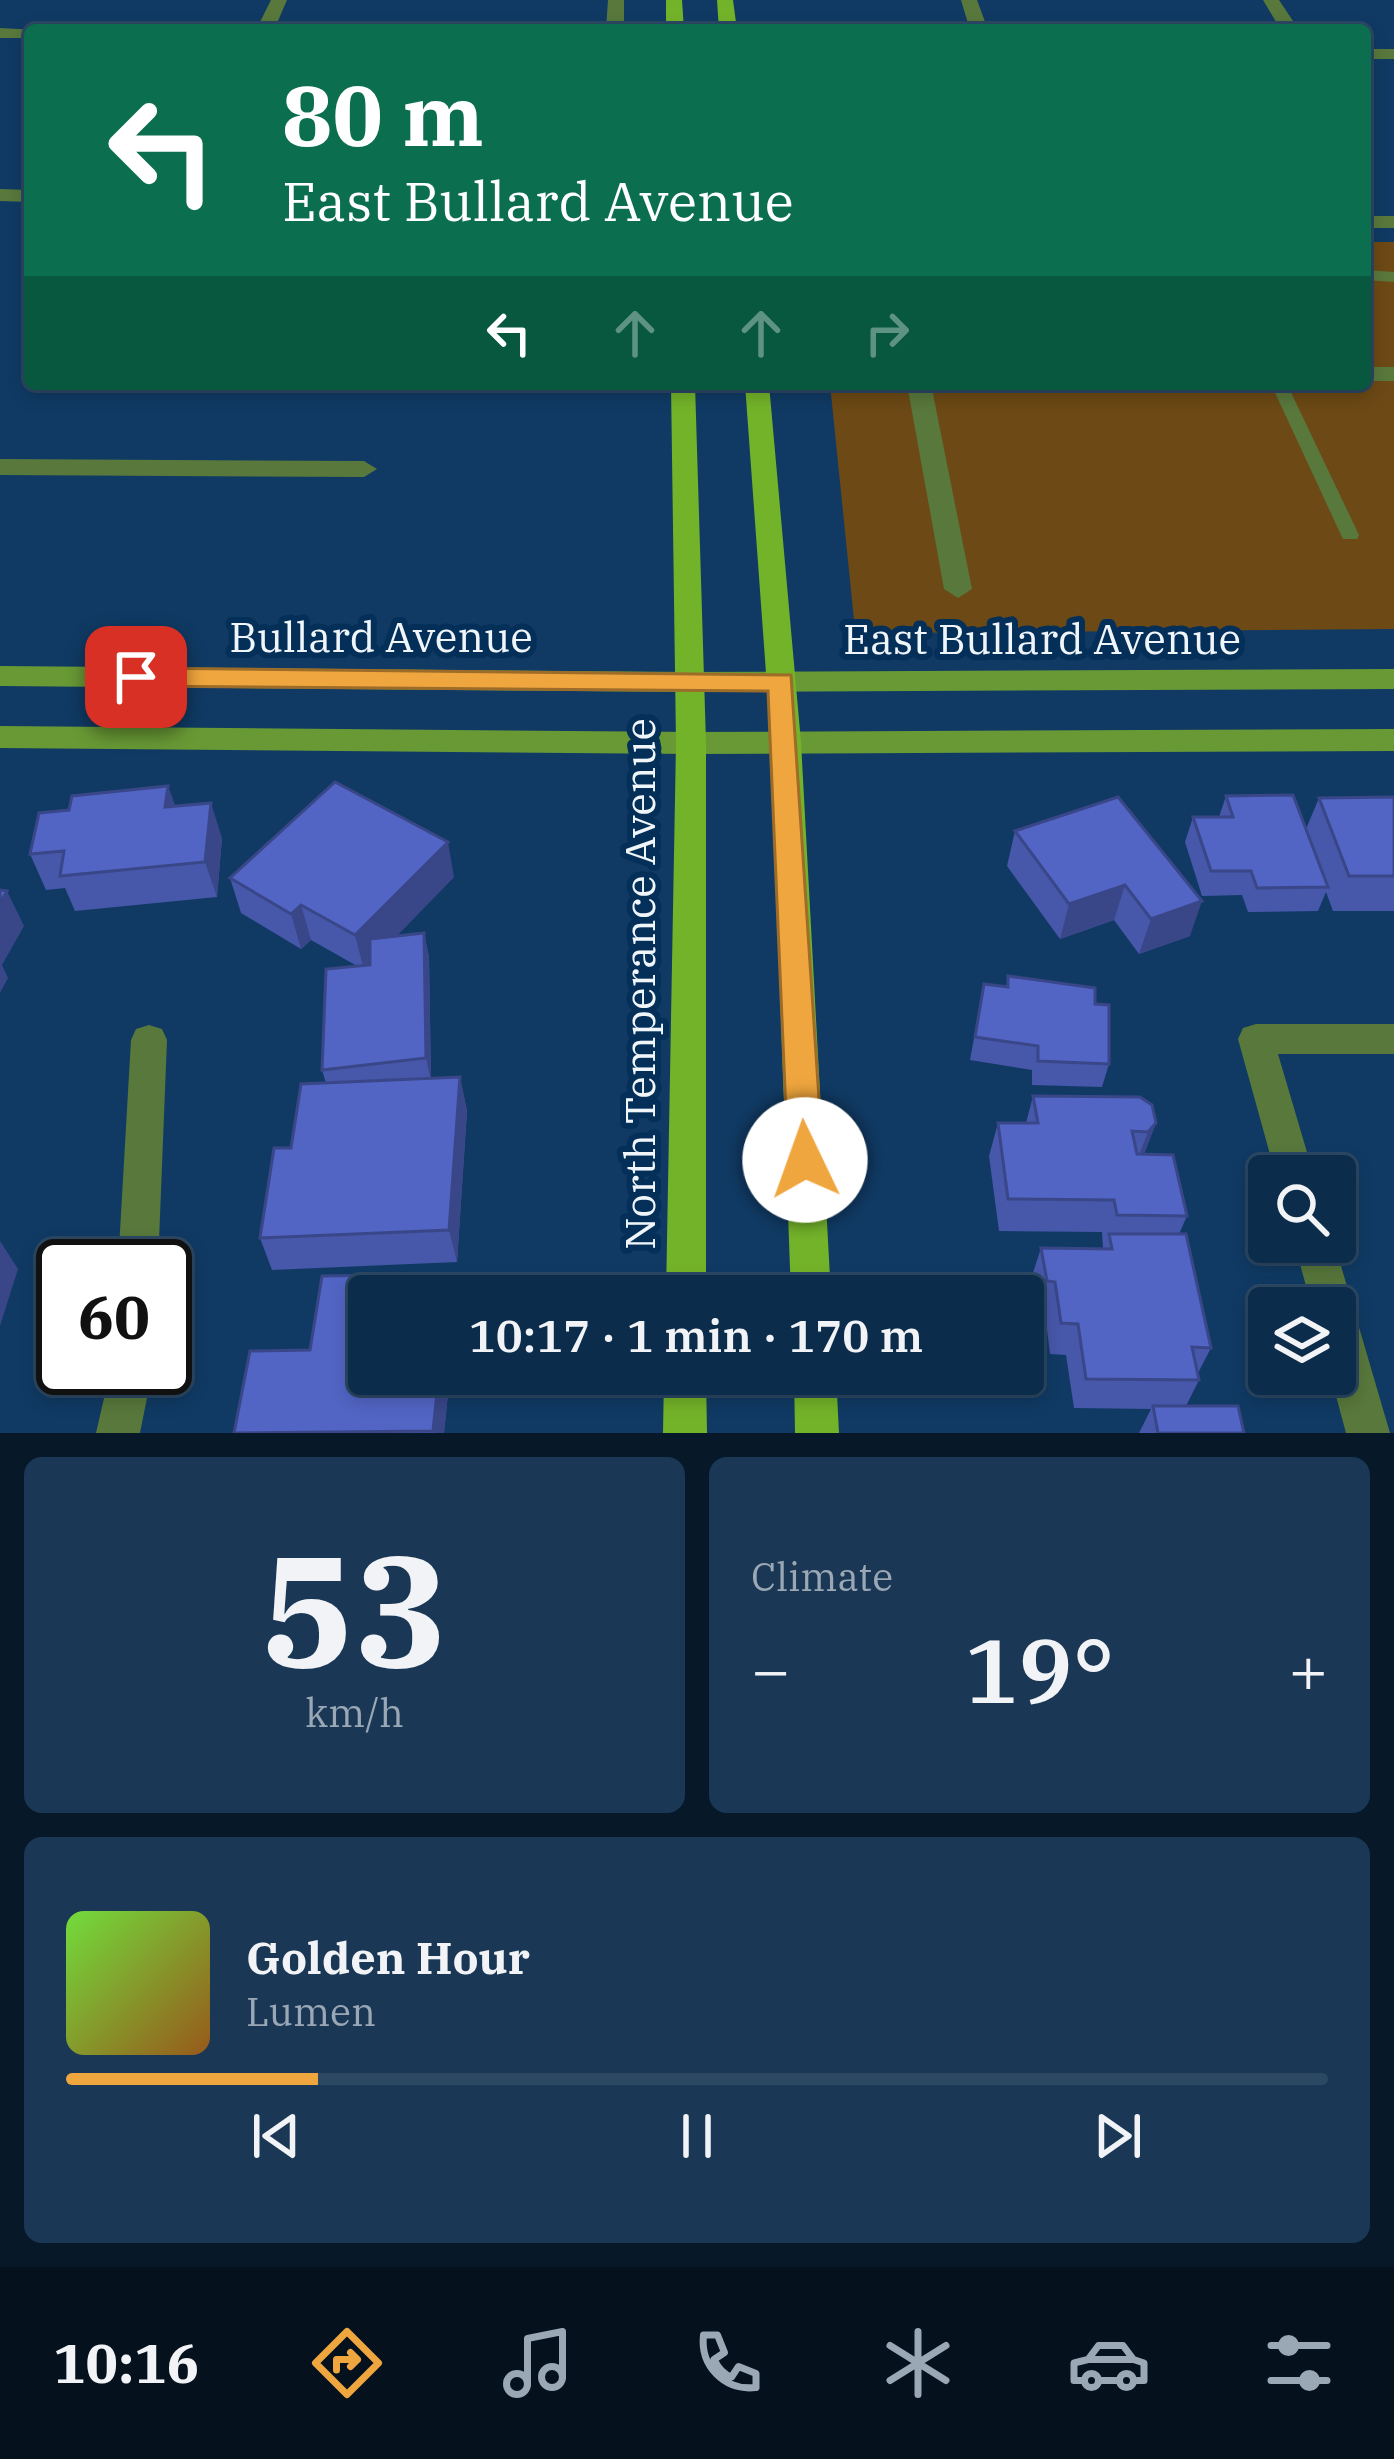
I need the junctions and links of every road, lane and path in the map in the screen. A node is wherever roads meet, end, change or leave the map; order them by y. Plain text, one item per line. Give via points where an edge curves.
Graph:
1 (683, 390) edge
2 (757, 390) edge
3 (920, 390) edge
4 (1282, 390) edge
5 (0, 467) edge
6 (364, 470) dead end
7 (1350, 535) dead end
8 (958, 589) dead end
9 (0, 676) edge
10 (1394, 679) edge
11 (689, 682) junction
12 (781, 682) junction
13 (0, 737) edge
14 (1394, 740) edge
15 (786, 742) junction
16 (691, 743) junction
17 (1394, 1039) edge
18 (148, 1040) dead end
19 (1289, 1155) edge
20 (139, 1239) edge
21 (686, 1275) edge
22 (810, 1275) edge
23 (1356, 1391) edge
24 (126, 1395) edge
25 (685, 1395) edge
26 (816, 1395) edge
27 (118, 1433) edge
28 (685, 1433) edge
29 (818, 1433) edge
30 (1368, 1433) edge

1 - 11 main road, North Temperance Avenue
2 - 12 main road
3 - 8 street
4 - 7 lane
5 - 6 street
9 - 11 main road, Bullard Avenue
10 - 12 main road, East Bullard Avenue
11 - 12 main road, East Bullard Avenue
11 - 16 main road, North Temperance Avenue
12 - 15 main road
13 - 16 main road
14 - 15 main road
15 - 16 main road
15 - 22 main road
16 - 21 main road, North Temperance Avenue
17 - 19 street via 1256,1039
18 - 20 street
23 - 30 street
24 - 27 street
25 - 28 main road
26 - 29 main road

